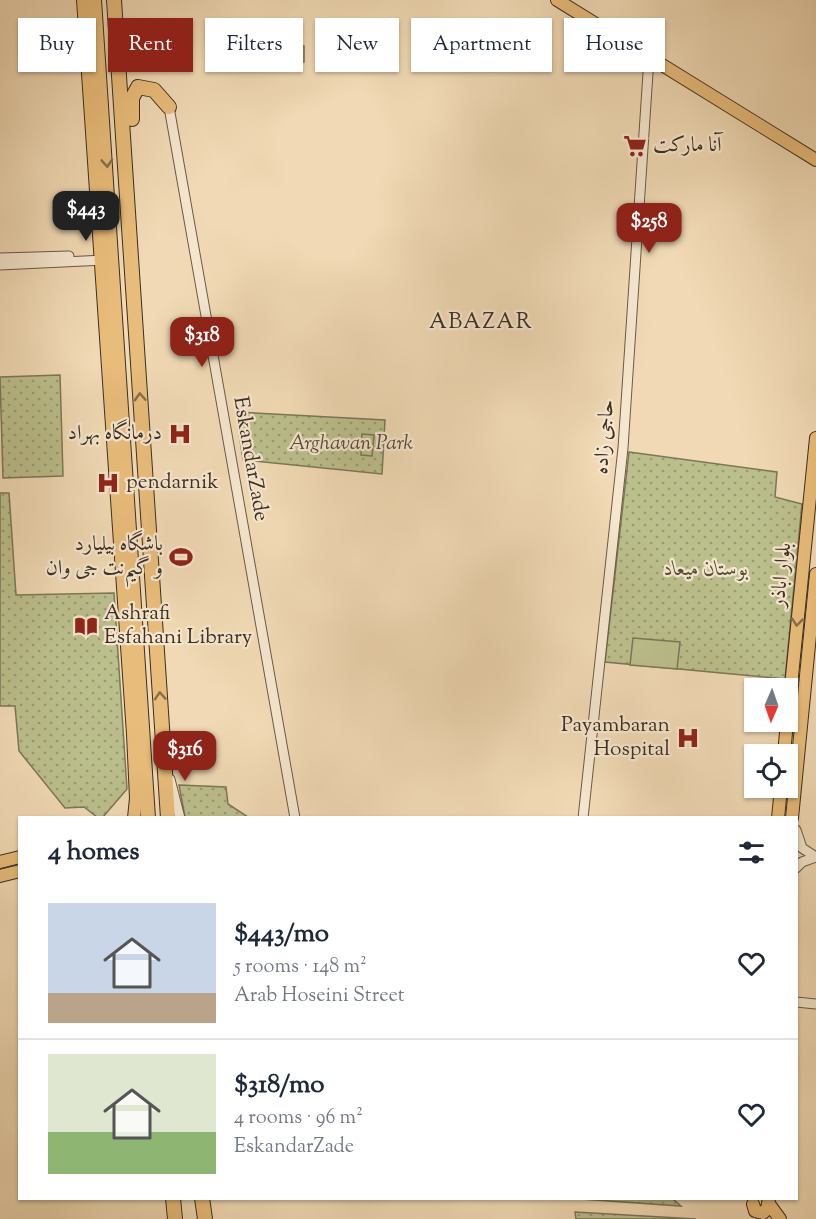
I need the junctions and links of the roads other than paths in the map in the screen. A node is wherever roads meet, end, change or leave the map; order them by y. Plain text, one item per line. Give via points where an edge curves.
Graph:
1 (83, 0) edge
2 (94, 0) edge
3 (114, 0) edge
4 (557, 0) edge
5 (586, 18) edge
6 (665, 68) edge
7 (648, 72) edge
8 (169, 107) joint
9 (816, 160) edge
10 (127, 166) junction
11 (0, 258) edge
12 (106, 258) junction
13 (0, 265) edge
14 (816, 438) edge
15 (816, 574) edge
16 (127, 606) junction
17 (792, 678) edge
18 (164, 753) junction
19 (780, 798) edge
20 (134, 816) edge
21 (148, 816) edge
22 (168, 816) edge
23 (180, 816) edge
24 (295, 816) edge
25 (583, 816) edge
26 (778, 816) edge
27 (792, 816) edge
28 (798, 836) edge
29 (816, 857) edge
30 (18, 858) edge
31 (0, 862) edge
32 (798, 866) edge
33 (18, 872) edge
34 (0, 876) edge
35 (798, 1002) edge
36 (816, 1004) edge
37 (173, 1200) edge
38 (194, 1200) edge
39 (202, 1200) edge
40 (754, 1201) edge
41 (769, 1202) edge
42 (174, 1218) edge
43 (195, 1219) edge
44 (204, 1219) edge
45 (751, 1219) edge
46 (780, 1219) edge

1 - 12 main road
2 -> 12 highway
3 - 10 highway
4 - 5 main road
6 - 9 main road
7 - 25 street, حاجی زاده via 623,448
8 - 10 highway via 150,88 142,86 135,90
8 - 24 street, EskandarZade
18 -> 10 highway
11 - 12 street
12 - 13 street
12 - 16 highway
14 -> 17 main road, بلوار اباذر
15 - 27 main road, بلوار اباذر
16 - 20 main road
16 - 21 highway
18 - 22 highway
18 - 23 street
19 - 26 main road
28 - 29 street via 802,848
29 - 32 street
30 - 31 main road
33 - 34 main road
35 - 36 street
37 - 42 highway
38 - 43 highway
39 - 44 highway
40 - 41 main road via 760,1214
40 - 45 main road
41 - 46 main road

